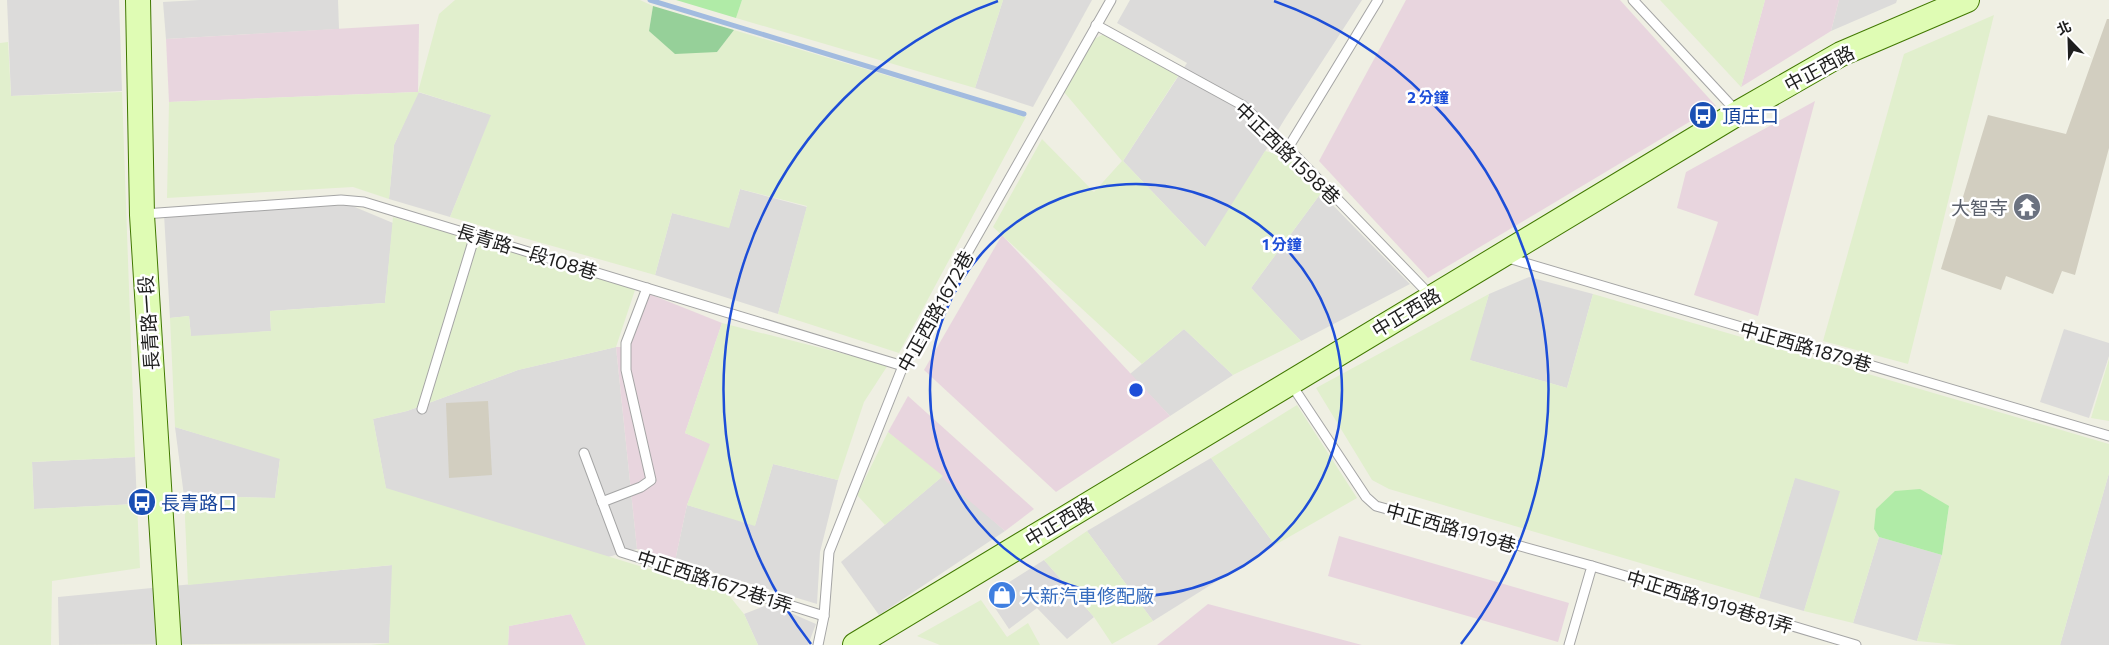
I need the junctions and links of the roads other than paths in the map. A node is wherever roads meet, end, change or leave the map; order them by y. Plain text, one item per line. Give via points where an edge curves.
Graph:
1 (138, 0) edge
2 (1111, 0) edge
3 (1378, 0) edge
4 (1632, 0) edge
5 (1968, 0) edge
6 (1096, 25) junction
7 (1738, 113) junction
8 (1288, 148) junction
9 (142, 215) junction
10 (475, 235) junction
11 (1502, 256) junction
12 (647, 288) junction
13 (1431, 296) junction
14 (904, 366) junction
15 (1290, 382) junction
16 (422, 409) dead end
17 (2109, 436) edge
18 (584, 453) dead end
19 (602, 502) junction
20 (1592, 566) junction
21 (824, 616) junction
22 (169, 645) edge
23 (818, 645) edge
24 (855, 645) edge
25 (1569, 645) edge
26 (1856, 645) edge

1 - 9 main road, 長青路一段
2 - 6 lane, 中正西路1672巷
3 - 8 lane
4 - 7 lane
5 - 7 main road, 中正西路 via 1840,54
6 - 8 lane, 中正西路1598巷 via 1242,105
6 - 14 lane, 中正西路1672巷
7 - 11 main road, 中正西路
8 - 13 lane, 中正西路1598巷
9 - 10 lane, 長青路一段108巷 via 341,200 364,202
9 - 22 main road, 長青路一段
10 - 12 lane, 長青路一段108巷
10 - 16 lane
11 - 13 main road, 中正西路
11 - 17 lane, 中正西路1879巷
12 - 14 lane, 長青路一段108巷
12 - 19 lane via 626,343 626,370 651,480 642,487
13 - 15 main road, 中正西路
14 - 21 lane, 中正西路1672巷 via 829,552
15 - 20 lane, 中正西路1919巷 via 1366,497 1376,506
15 - 24 main road, 中正西路
18 - 19 lane, 中正西路1672巷1弄
19 - 21 lane, 中正西路1672巷1弄 via 621,552
20 - 25 lane
20 - 26 lane, 中正西路1919巷81弄
21 - 23 lane, 中正西路1672巷

